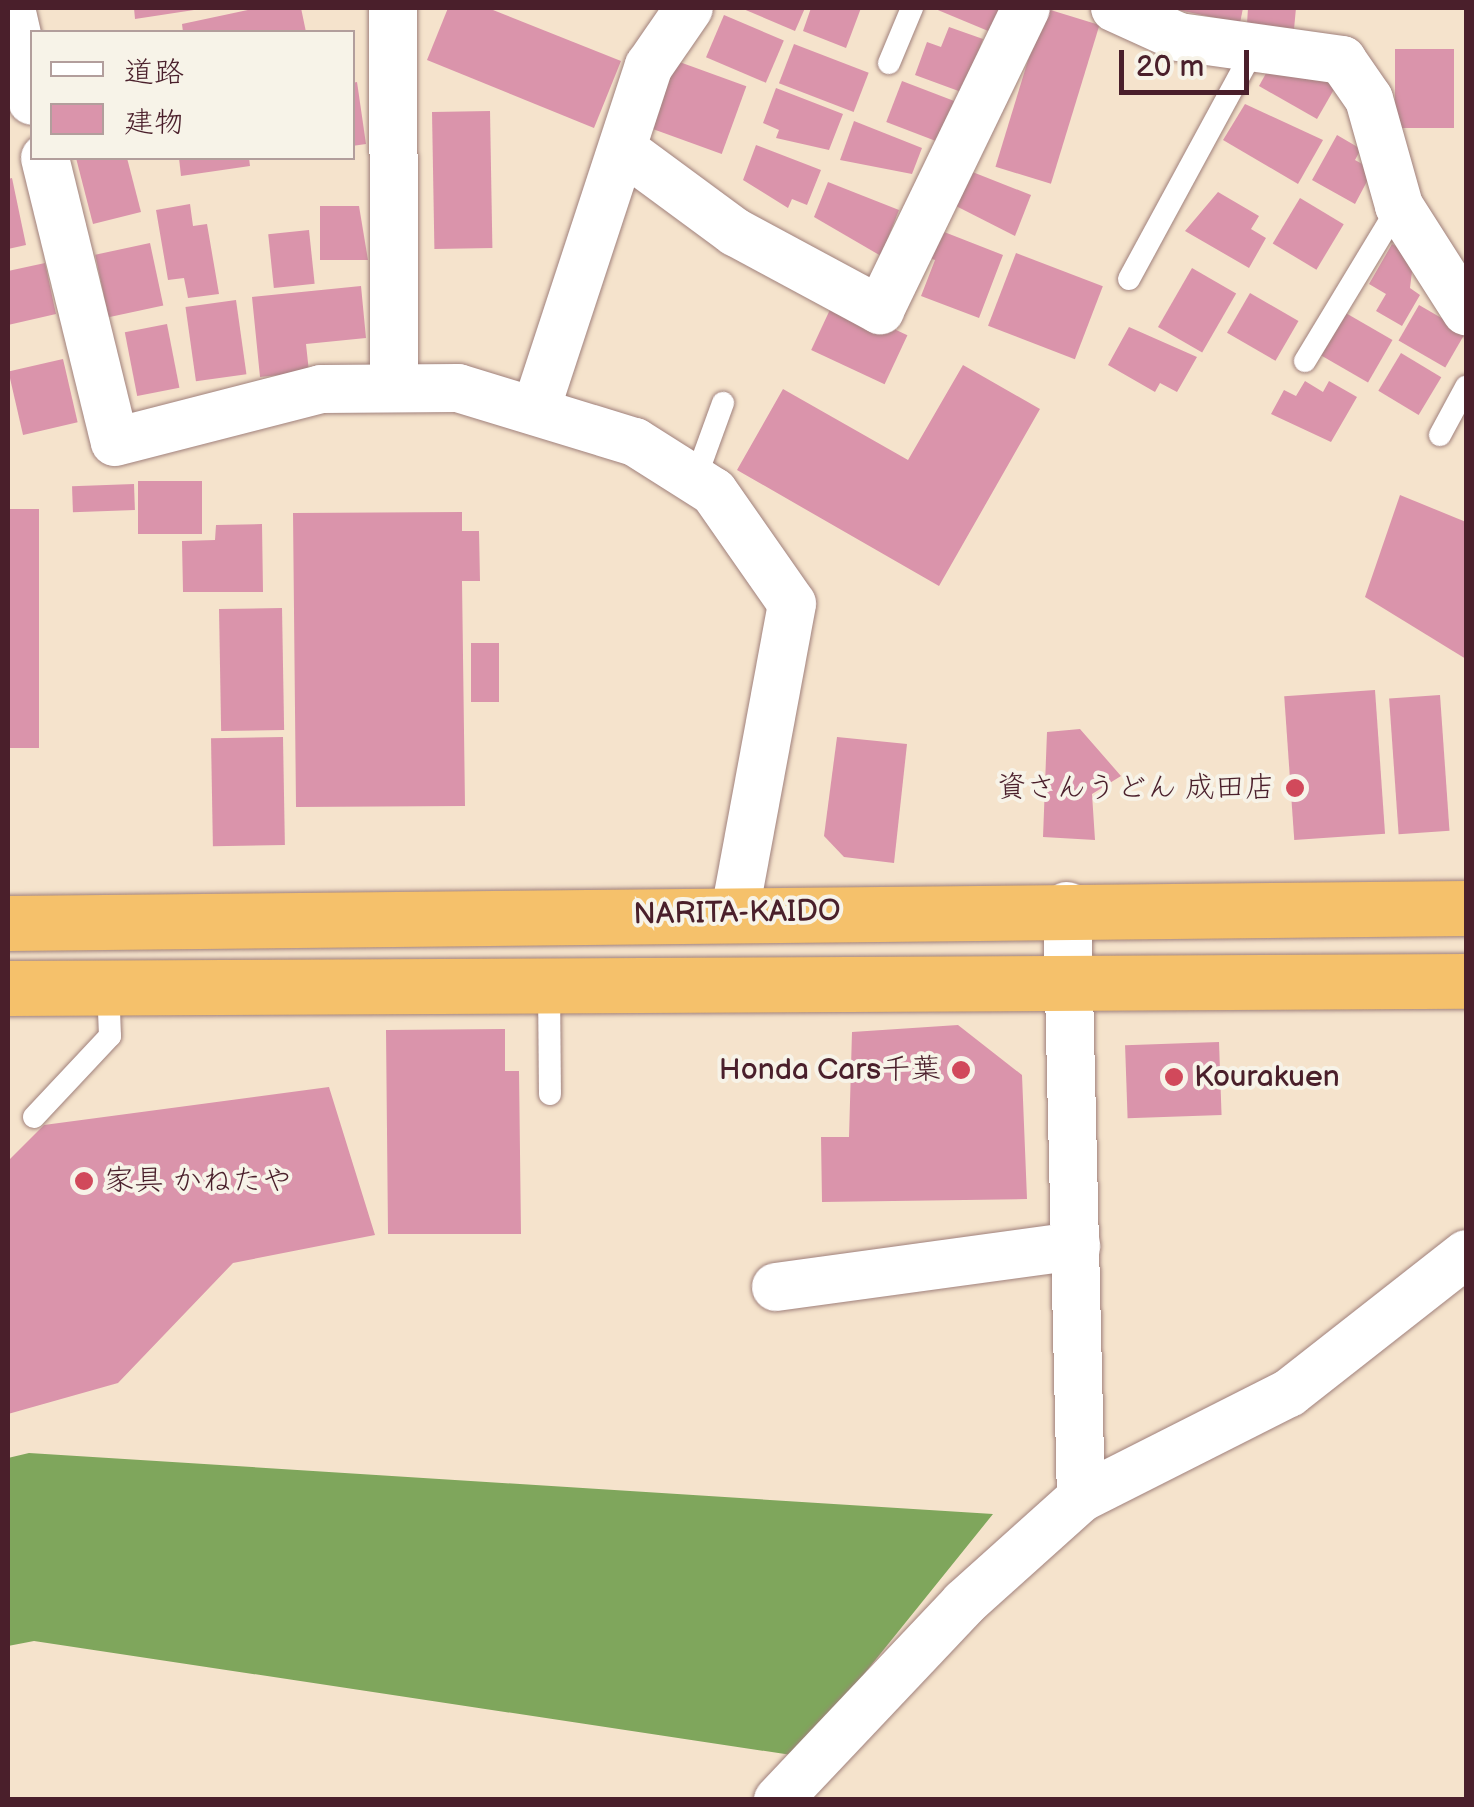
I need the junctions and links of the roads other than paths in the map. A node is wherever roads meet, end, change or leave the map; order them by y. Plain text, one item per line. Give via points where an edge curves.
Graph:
1 (12, 8) edge
2 (393, 8) edge
3 (689, 8) edge
4 (912, 8) edge
5 (1026, 8) edge
6 (1115, 8) edge
7 (1255, 48) junction
8 (889, 63) dead end
9 (30, 93) edge
10 (626, 151) junction
11 (45, 160) edge
12 (1399, 206) junction
13 (1128, 279) dead end
14 (1466, 311) edge
15 (1305, 362) dead end
16 (1466, 387) edge
17 (394, 388) junction
18 (723, 403) dead end
19 (537, 406) junction
20 (1440, 436) dead end
21 (695, 480) junction
22 (1068, 906) junction
23 (1466, 908) edge
24 (736, 913) junction
25 (8, 923) edge
26 (1070, 979) junction
27 (1466, 981) edge
28 (549, 984) junction
29 (108, 987) junction
30 (8, 988) edge
31 (550, 1094) dead end
32 (34, 1117) dead end
33 (1076, 1246) junction
34 (1466, 1254) edge
35 (776, 1287) dead end
36 (1081, 1498) junction
37 (778, 1800) edge

1 - 9 street
2 - 17 street
3 - 10 street via 649,66
4 - 8 lane
5 - 10 street via 880,310 735,232
6 - 7 street via 1179,37
7 - 12 street via 1323,51 1362,82
7 - 13 lane
10 - 19 street
11 - 17 street via 115,442 321,389
12 - 14 street
12 - 15 lane
16 - 20 lane
17 - 19 street via 458,388
18 - 21 lane
19 - 21 street via 635,442
21 - 24 street via 792,604
22 - 23 highway, NARITA-KAIDO
22 - 24 highway, NARITA-KAIDO
22 - 26 street
24 - 25 highway, NARITA-KAIDO
26 - 27 highway
26 - 28 highway
26 - 33 street
28 - 29 highway
28 - 31 lane
29 - 30 highway
29 - 32 lane via 110,1036
33 - 35 street
33 - 36 street
34 - 36 street via 1289,1393
36 - 37 street via 964,1604

